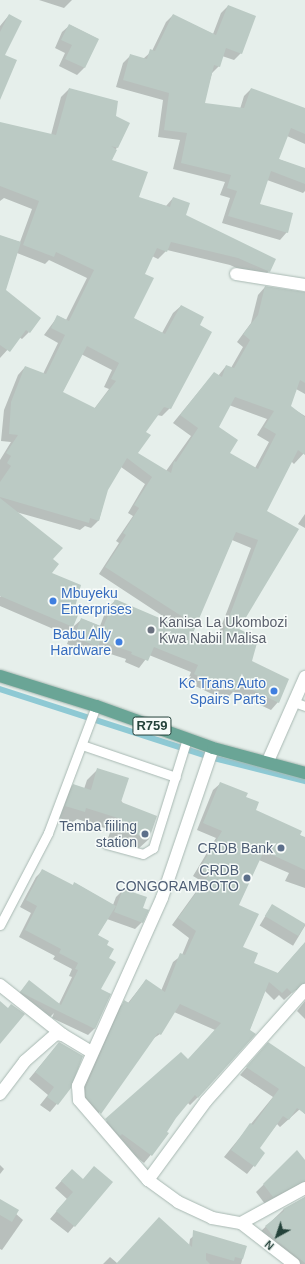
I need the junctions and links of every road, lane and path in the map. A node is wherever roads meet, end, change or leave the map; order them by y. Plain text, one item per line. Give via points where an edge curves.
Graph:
1 (236, 274) dead end
2 (305, 285) edge
3 (0, 676) edge
4 (305, 677) edge
5 (299, 704) edge
6 (96, 706) junction
7 (187, 738) junction
8 (82, 745) junction
9 (213, 748) junction
10 (268, 761) junction
11 (305, 773) edge
12 (176, 777) junction
13 (106, 844) dead end
14 (0, 925) edge
15 (0, 985) edge
16 (305, 990) edge
17 (63, 1035) junction
18 (91, 1052) junction
19 (0, 1094) edge
20 (148, 1180) junction
21 (305, 1188) edge
22 (241, 1223) junction
23 (294, 1264) edge

1 - 2 street
3 - 6 main road, R759
4 - 5 street
5 - 10 street
6 - 7 main road, R759
6 - 8 lane
7 - 9 main road, R759
7 - 12 lane
8 - 12 lane
8 - 14 lane via 48,833
9 - 10 main road, R759
9 - 18 street via 162,898
10 - 11 main road, R759
12 - 13 lane via 153,848 143,854
15 - 17 street
16 - 20 street via 206,1101
17 - 18 street
17 - 19 street via 56,1034 48,1038
18 - 20 street via 78,1086 79,1100
20 - 22 street via 178,1202 212,1218
21 - 22 street
22 - 23 street

